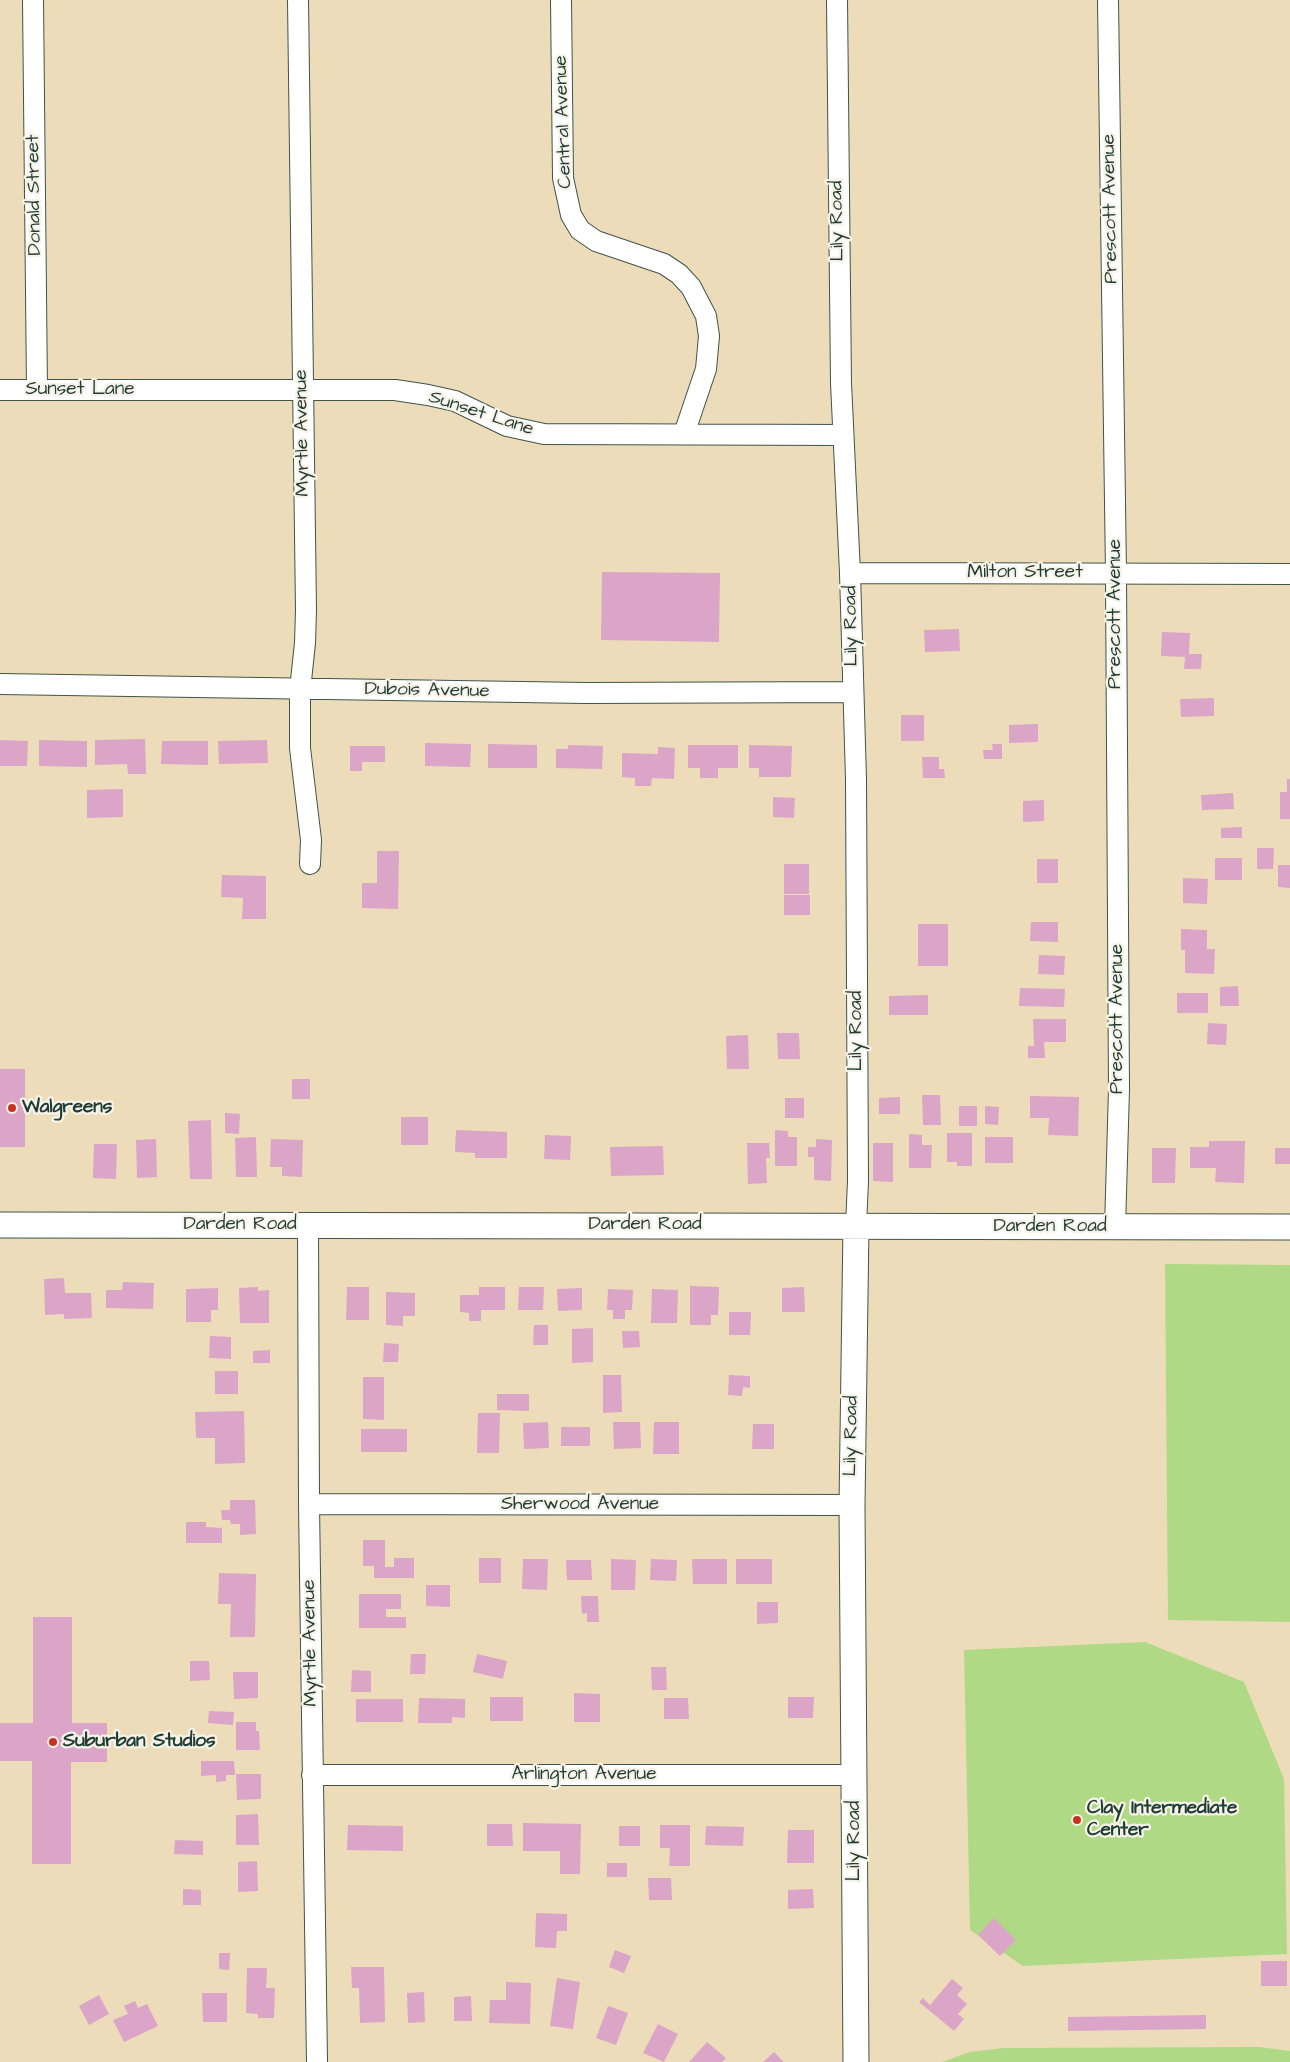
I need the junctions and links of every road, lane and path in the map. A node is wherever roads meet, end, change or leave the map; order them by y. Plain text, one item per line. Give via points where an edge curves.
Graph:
1 (33, 0) edge
2 (298, 0) edge
3 (561, 0) edge
4 (837, 0) edge
5 (1108, 0) edge
6 (0, 390) edge
7 (37, 390) junction
8 (302, 390) junction
9 (684, 434) junction
10 (843, 435) junction
11 (850, 573) junction
12 (1116, 574) junction
13 (1290, 574) edge
14 (0, 684) edge
15 (300, 690) junction
16 (853, 692) junction
17 (310, 864) dead end
18 (0, 1225) edge
19 (308, 1225) junction
20 (856, 1226) junction
21 (1290, 1227) edge
22 (1115, 1228) junction
23 (309, 1504) junction
24 (852, 1505) junction
25 (312, 1775) junction
26 (855, 1775) junction
27 (317, 2062) edge
28 (856, 2062) edge

1 - 7 street, Donald Street
2 - 8 street, Myrtle Avenue
3 - 9 street, Central Avenue via 563,178 571,215 580,230 596,241 664,264 679,274 691,288 706,316 709,336 706,369
4 - 10 street, Lily Road
5 - 12 street, Prescott Avenue
6 - 7 street, Sunset Lane
7 - 8 street, Sunset Lane
8 - 9 street, Sunset Lane via 395,390 428,394 455,401 507,426 544,434
8 - 15 street, Myrtle Avenue via 306,610
9 - 10 street, Sunset Lane
10 - 11 street, Lily Road
11 - 12 street, Milton Street
11 - 16 street, Lily Road
12 - 13 street, Milton Street
12 - 22 street, Prescott Avenue via 1119,1089
14 - 15 street, Dubois Avenue
15 - 16 street, Dubois Avenue
15 - 17 street, Myrtle Avenue via 300,748 311,840
16 - 20 street, Lily Road via 857,908
18 - 19 street, Darden Road
19 - 20 street, Darden Road
19 - 23 street, Myrtle Avenue
20 - 22 street, Darden Road
20 - 24 street, Lily Road
21 - 22 street, Darden Road
23 - 24 street, Sherwood Avenue
23 - 25 street, Myrtle Avenue
24 - 26 street, Lily Road
25 - 26 street, Arlington Avenue
25 - 27 street, Myrtle Avenue
26 - 28 street, Lily Road

